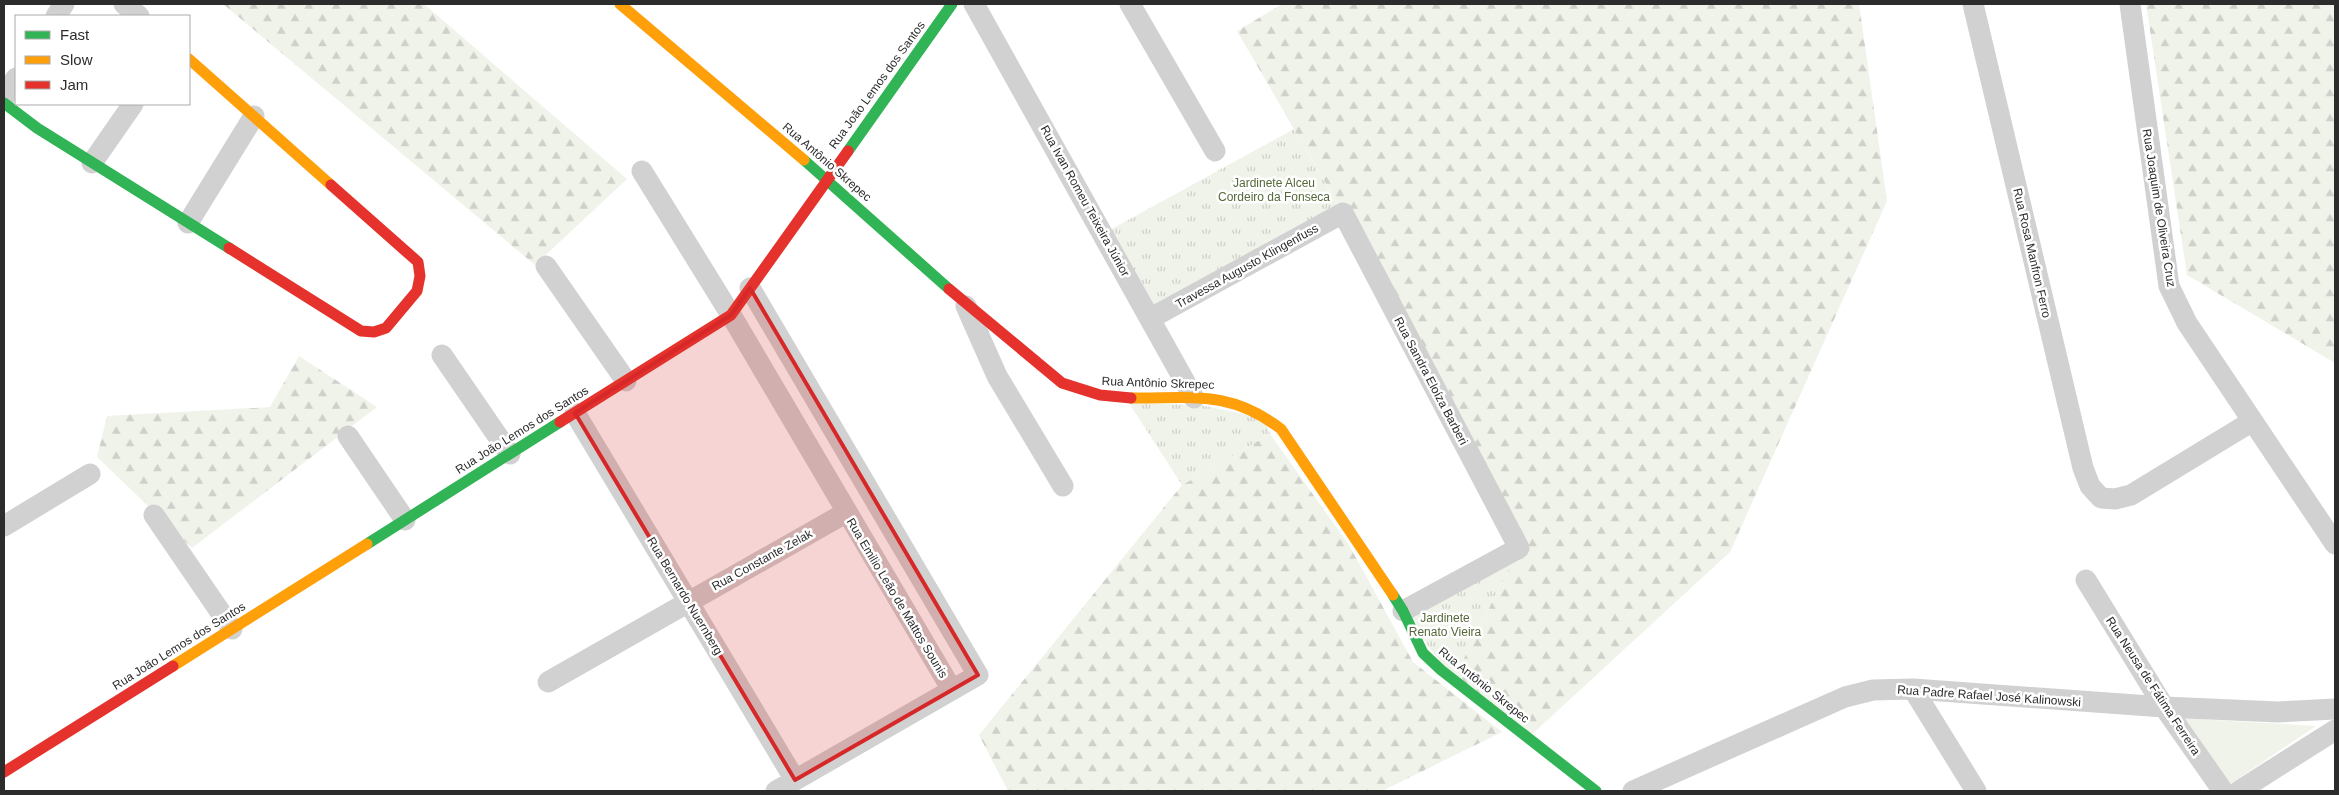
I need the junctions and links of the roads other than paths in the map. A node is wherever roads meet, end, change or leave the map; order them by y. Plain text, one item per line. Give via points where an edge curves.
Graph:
1 (64, 4) edge
2 (124, 4) edge
3 (620, 4) edge
4 (952, 4) edge
5 (974, 4) edge
6 (1130, 4) edge
7 (1973, 4) edge
8 (2130, 4) edge
9 (57, 15) edge
10 (138, 15) edge
11 (190, 60) edge
12 (15, 80) edge
13 (4, 98) edge
14 (4, 103) edge
15 (132, 105) edge
16 (254, 116) junction
17 (1214, 150) dead end
18 (92, 163) junction
19 (642, 171) dead end
20 (826, 179) junction
21 (1342, 213) joint
22 (188, 223) junction
23 (546, 266) dead end
24 (750, 288) junction
25 (966, 305) junction
26 (731, 315) junction
27 (1151, 318) junction
28 (442, 355) dead end
29 (626, 380) junction
30 (1194, 398) junction
31 (576, 412) junction
32 (828, 420) junction
33 (2251, 422) junction
34 (802, 435) junction
35 (348, 436) dead end
36 (510, 454) junction
37 (90, 474) dead end
38 (1063, 486) dead end
39 (847, 512) junction
40 (154, 515) dead end
41 (405, 520) junction
42 (4, 526) edge
43 (2335, 544) edge
44 (2086, 580) dead end
45 (688, 602) junction
46 (1403, 611) junction
47 (232, 628) junction
48 (548, 682) dead end
49 (1913, 689) junction
50 (952, 690) junction
51 (2164, 708) junction
52 (2335, 708) edge
53 (2335, 730) edge
54 (4, 772) edge
55 (795, 780) junction
56 (776, 791) edge
57 (1596, 791) edge
58 (1633, 791) edge
59 (1976, 791) edge
60 (2223, 791) edge
61 (2239, 791) edge

1 - 9 street
2 - 10 street
3 - 20 street, Rua Antônio Skrepec
4 - 20 street, Rua João Lemos dos Santos
5 - 27 street, Rua Ivan Romeu Teixeira Júnior
6 - 17 street
7 - 33 street, Rua Rosa Manfron Ferro via 2083,468 2090,486 2101,498 2131,495
8 - 33 street, Rua Joaquim de Oliveira Cruz via 2169,286 2187,323
11 - 16 street
12 - 13 street
14 - 18 street
15 - 18 street
16 - 22 street
16 - 22 street via 418,262 417,291 386,328 374,332 361,331
18 - 22 street
19 - 26 street, Rua Emilio Leão de Mattos Sounis
20 - 24 street, Rua João Lemos dos Santos
20 - 25 street, Rua Antônio Skrepec
21 - 27 street, Travessa Augusto Klingenfuss
21 - 46 street, Rua Sandra Eloíza Barberi via 1519,548
23 - 29 street
24 - 26 street, Rua João Lemos dos Santos
24 - 32 street, Rua Emilio Leão de Mattos Sounis
25 - 30 street, Rua Antônio Skrepec via 1050,374 1075,390 1108,396
25 - 38 street via 997,376
26 - 29 street, Rua João Lemos dos Santos
26 - 34 street, Rua Emilio Leão de Mattos Sounis
27 - 30 street, Rua Ivan Romeu Teixeira Júnior
28 - 36 street
29 - 31 street, Rua João Lemos dos Santos
30 - 46 street, Rua Antônio Skrepec via 1221,399 1236,404 1268,418 1281,429
31 - 36 street, Rua João Lemos dos Santos
31 - 45 street, Rua Bernardo Nuernberg
32 - 34 street
32 - 50 street, Rua Emilio Leão de Mattos Sounis via 978,675
33 - 43 street, Rua Joaquim de Oliveira Cruz
34 - 39 street, Rua Emilio Leão de Mattos Sounis
35 - 41 street
36 - 41 street, Rua João Lemos dos Santos
37 - 42 street
39 - 45 street, Rua Constante Zelak
39 - 50 street, Rua Emilio Leão de Mattos Sounis
40 - 47 street
41 - 47 street, Rua João Lemos dos Santos
44 - 51 street, Rua Neusa de Fátima Ferreira
45 - 48 street, Rua Constante Zelak
45 - 55 street, Rua Bernardo Nuernberg
46 - 57 street, Rua Antônio Skrepec via 1424,653 1441,670
47 - 54 street, Rua João Lemos dos Santos
49 - 51 street, Rua Padre Rafael José Kalinowski
49 - 58 street, Rua Padre Rafael José Kalinowski via 1873,690 1845,697
49 - 59 street
50 - 55 street
51 - 52 street, Rua Padre Rafael José Kalinowski via 2278,712
51 - 60 street, Rua Neusa de Fátima Ferreira
53 - 61 street
55 - 56 street

